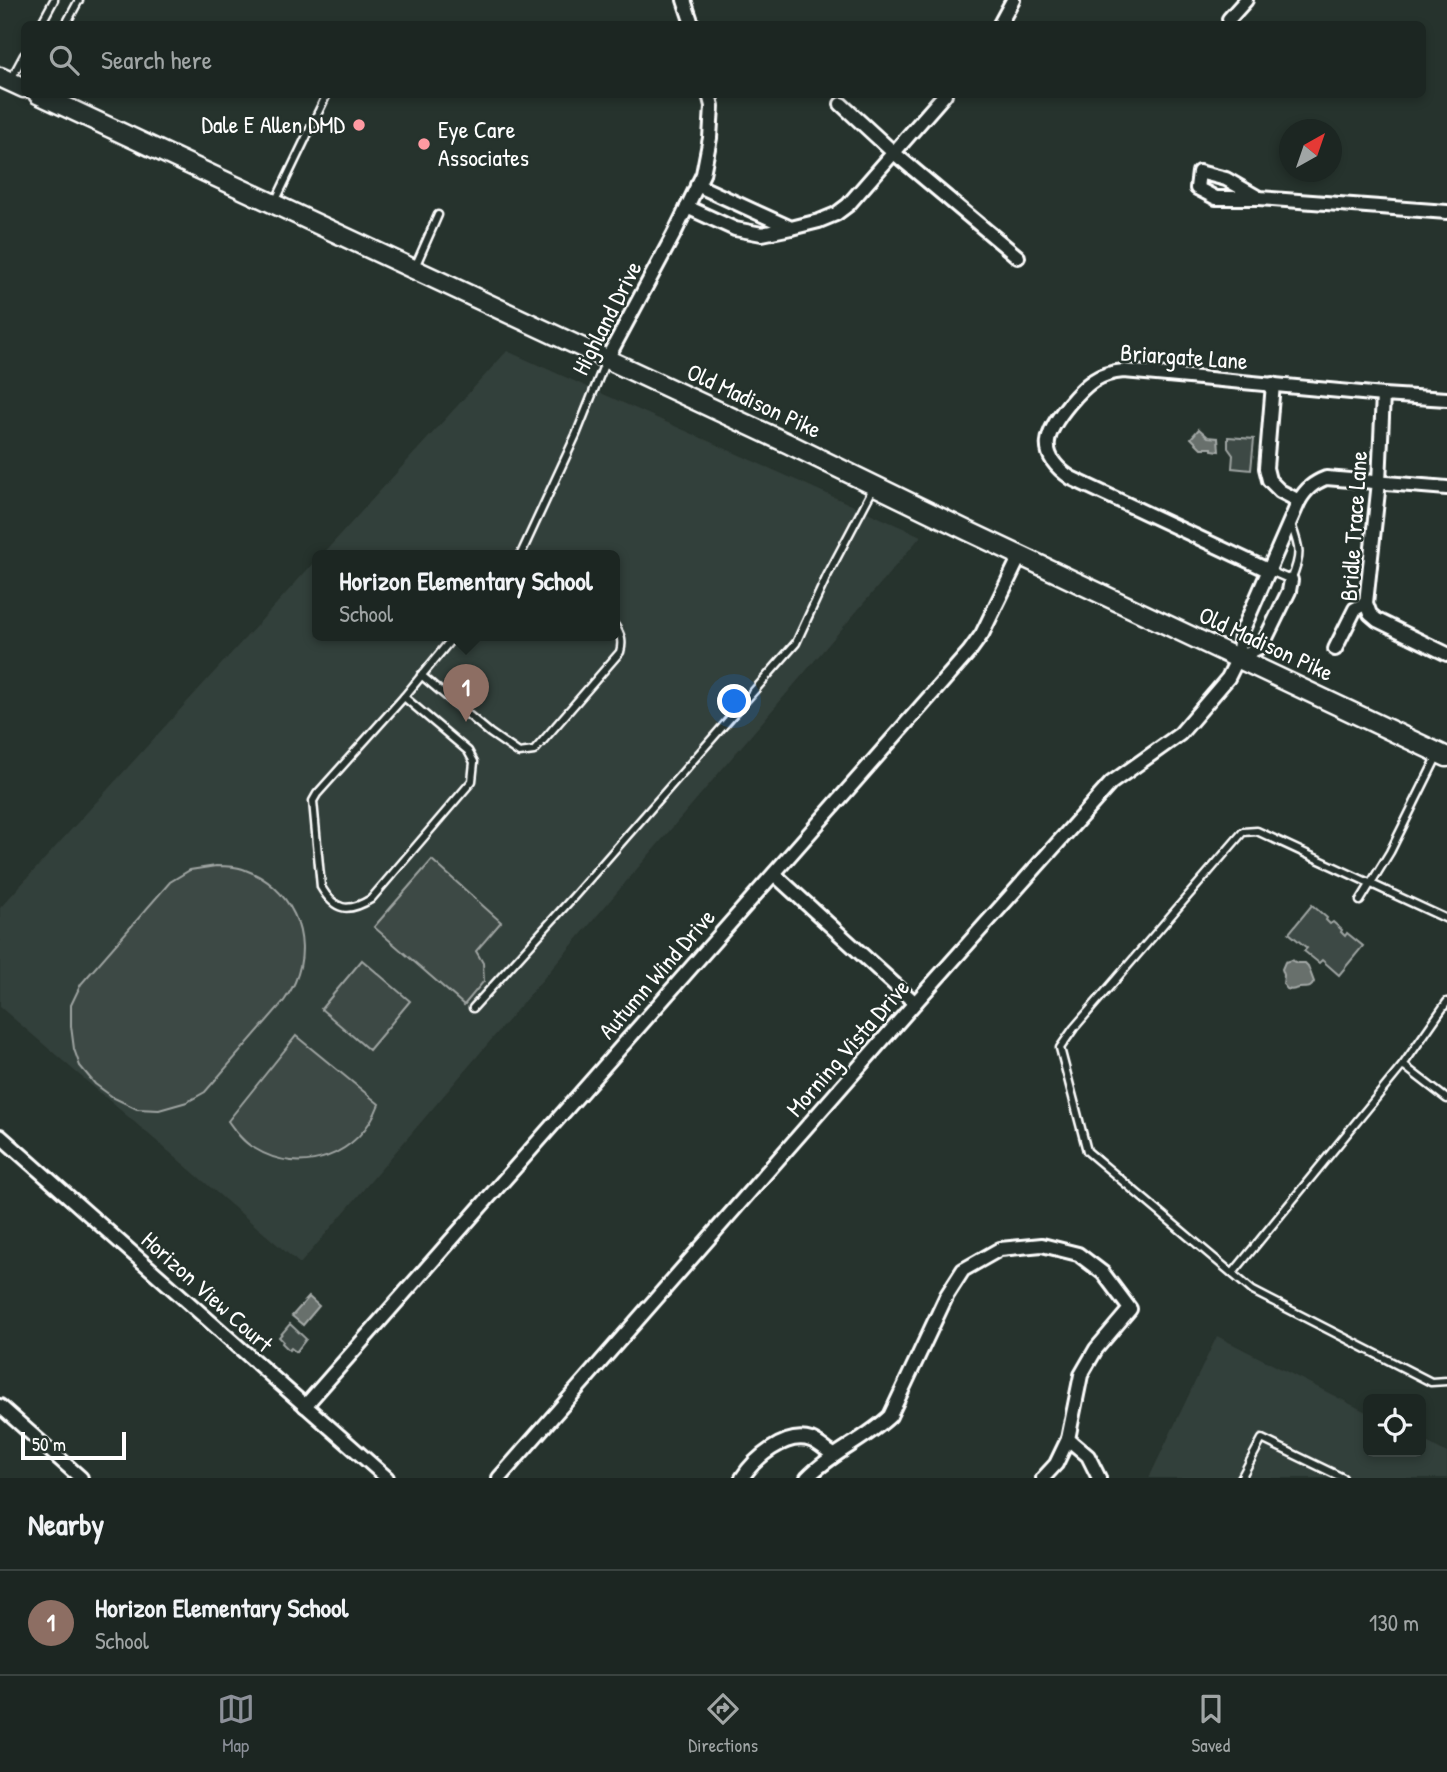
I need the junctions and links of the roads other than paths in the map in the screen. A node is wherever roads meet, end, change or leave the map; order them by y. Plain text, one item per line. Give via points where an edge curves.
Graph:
1 (54, 0) edge
2 (79, 0) edge
3 (684, 0) edge
4 (1013, 0) edge
5 (1245, 0) edge
6 (1229, 19) dead end
7 (43, 21) edge
8 (68, 21) edge
9 (691, 21) edge
10 (1002, 21) edge
11 (21, 62) edge
12 (12, 82) edge
13 (47, 98) edge
14 (325, 98) edge
15 (710, 98) edge
16 (942, 98) edge
17 (841, 104) dead end
18 (894, 153) junction
19 (698, 185) junction
20 (1259, 198) dead end
21 (274, 204) junction
22 (687, 207) junction
23 (1447, 212) edge
24 (438, 215) dead end
25 (791, 228) junction
26 (1018, 257) dead end
27 (414, 268) junction
28 (607, 359) junction
29 (1273, 384) junction
30 (1383, 395) junction
31 (1447, 399) edge
32 (1379, 482) junction
33 (874, 485) junction
34 (1447, 488) edge
35 (1299, 501) junction
36 (1290, 522) junction
37 (523, 550) edge
38 (1020, 556) junction
39 (1270, 570) junction
40 (1292, 580) junction
41 (1366, 603) junction
42 (620, 634) edge
43 (450, 641) edge
44 (1335, 649) dead end
45 (1447, 653) edge
46 (1238, 658) junction
47 (422, 675) junction
48 (404, 698) junction
49 (1443, 755) edge
50 (774, 874) junction
51 (1370, 884) junction
52 (1360, 901) dead end
53 (1447, 919) edge
54 (1447, 1002) edge
55 (915, 1003) junction
56 (472, 1008) dead end
57 (1403, 1065) junction
58 (1447, 1099) edge
59 (0, 1136) edge
60 (1233, 1273) junction
61 (1447, 1381) edge
62 (0, 1406) edge
63 (305, 1406) junction
64 (1068, 1439) junction
65 (834, 1455) junction
66 (81, 1478) edge
67 (387, 1478) edge
68 (499, 1478) edge
69 (742, 1478) edge
70 (807, 1478) edge
71 (1043, 1478) edge
72 (1099, 1478) edge
73 (1241, 1478) edge
74 (1343, 1478) edge

1 - 7 lane
2 - 8 lane
3 - 9 street
4 - 10 street
5 - 6 street
11 - 12 lane
13 - 21 main road, Old Madison Pike
14 - 21 lane
15 - 19 street, Highland Drive via 709,138
16 - 18 street
17 - 18 street
18 - 25 street via 836,214
18 - 26 street
19 - 22 street, Highland Drive
19 - 25 street
20 - 23 street
21 - 27 main road, Old Madison Pike
22 - 25 street via 735,229 762,234
22 - 28 street, Highland Drive
24 - 27 lane
27 - 28 main road, Old Madison Pike
28 - 33 main road, Old Madison Pike
28 - 37 lane, Highland Drive
29 - 30 street, Briargate Lane
29 - 35 street via 1266,468 1269,480 1280,491
29 - 39 street, Briargate Lane via 1109,372 1080,391 1055,421 1048,442 1055,463 1072,478
30 - 31 street, Briargate Lane
30 - 32 street, Bridle Trace Lane
32 - 34 street
32 - 35 street via 1326,478 1314,482
32 - 41 street, Bridle Trace Lane
33 - 38 main road, Old Madison Pike
33 - 56 lane via 796,643
35 - 36 street
36 - 39 street
36 - 40 lane via 1300,549
38 - 46 main road, Old Madison Pike
38 - 50 street, Autumn Wind Drive via 969,652
39 - 40 lane
39 - 46 street via 1241,634
40 - 46 street via 1262,646
41 - 44 street via 1355,609
41 - 45 street, Bridle Trace Lane via 1377,620
42 - 47 lane via 620,652 534,751 519,753
43 - 47 lane
46 - 49 main road, Old Madison Pike
46 - 55 street, Morning Vista Drive via 1228,678 1180,734 1111,783
47 - 48 lane
48 - 48 lane via 468,751 474,762 472,781 371,899 345,909 335,905 321,887 313,801
49 - 51 lane
50 - 55 street
50 - 63 street, Autumn Wind Drive
51 - 52 lane
51 - 53 lane
51 - 60 lane via 1257,831 1243,832 1060,1048 1087,1151
54 - 57 lane
55 - 68 street, Morning Vista Drive
57 - 58 lane
57 - 60 lane
59 - 63 street, Horizon View Court
60 - 61 lane via 1253,1291 1419,1376 1431,1382
62 - 66 street
63 - 67 street, Horizon View Court
64 - 65 street via 1081,1375 1130,1309 1103,1273 1078,1254 1042,1245 1000,1249 963,1270 890,1416
64 - 71 street
64 - 72 street via 1088,1456
65 - 69 street via 810,1439 792,1440 768,1450
65 - 70 street
73 - 74 lane via 1262,1438

